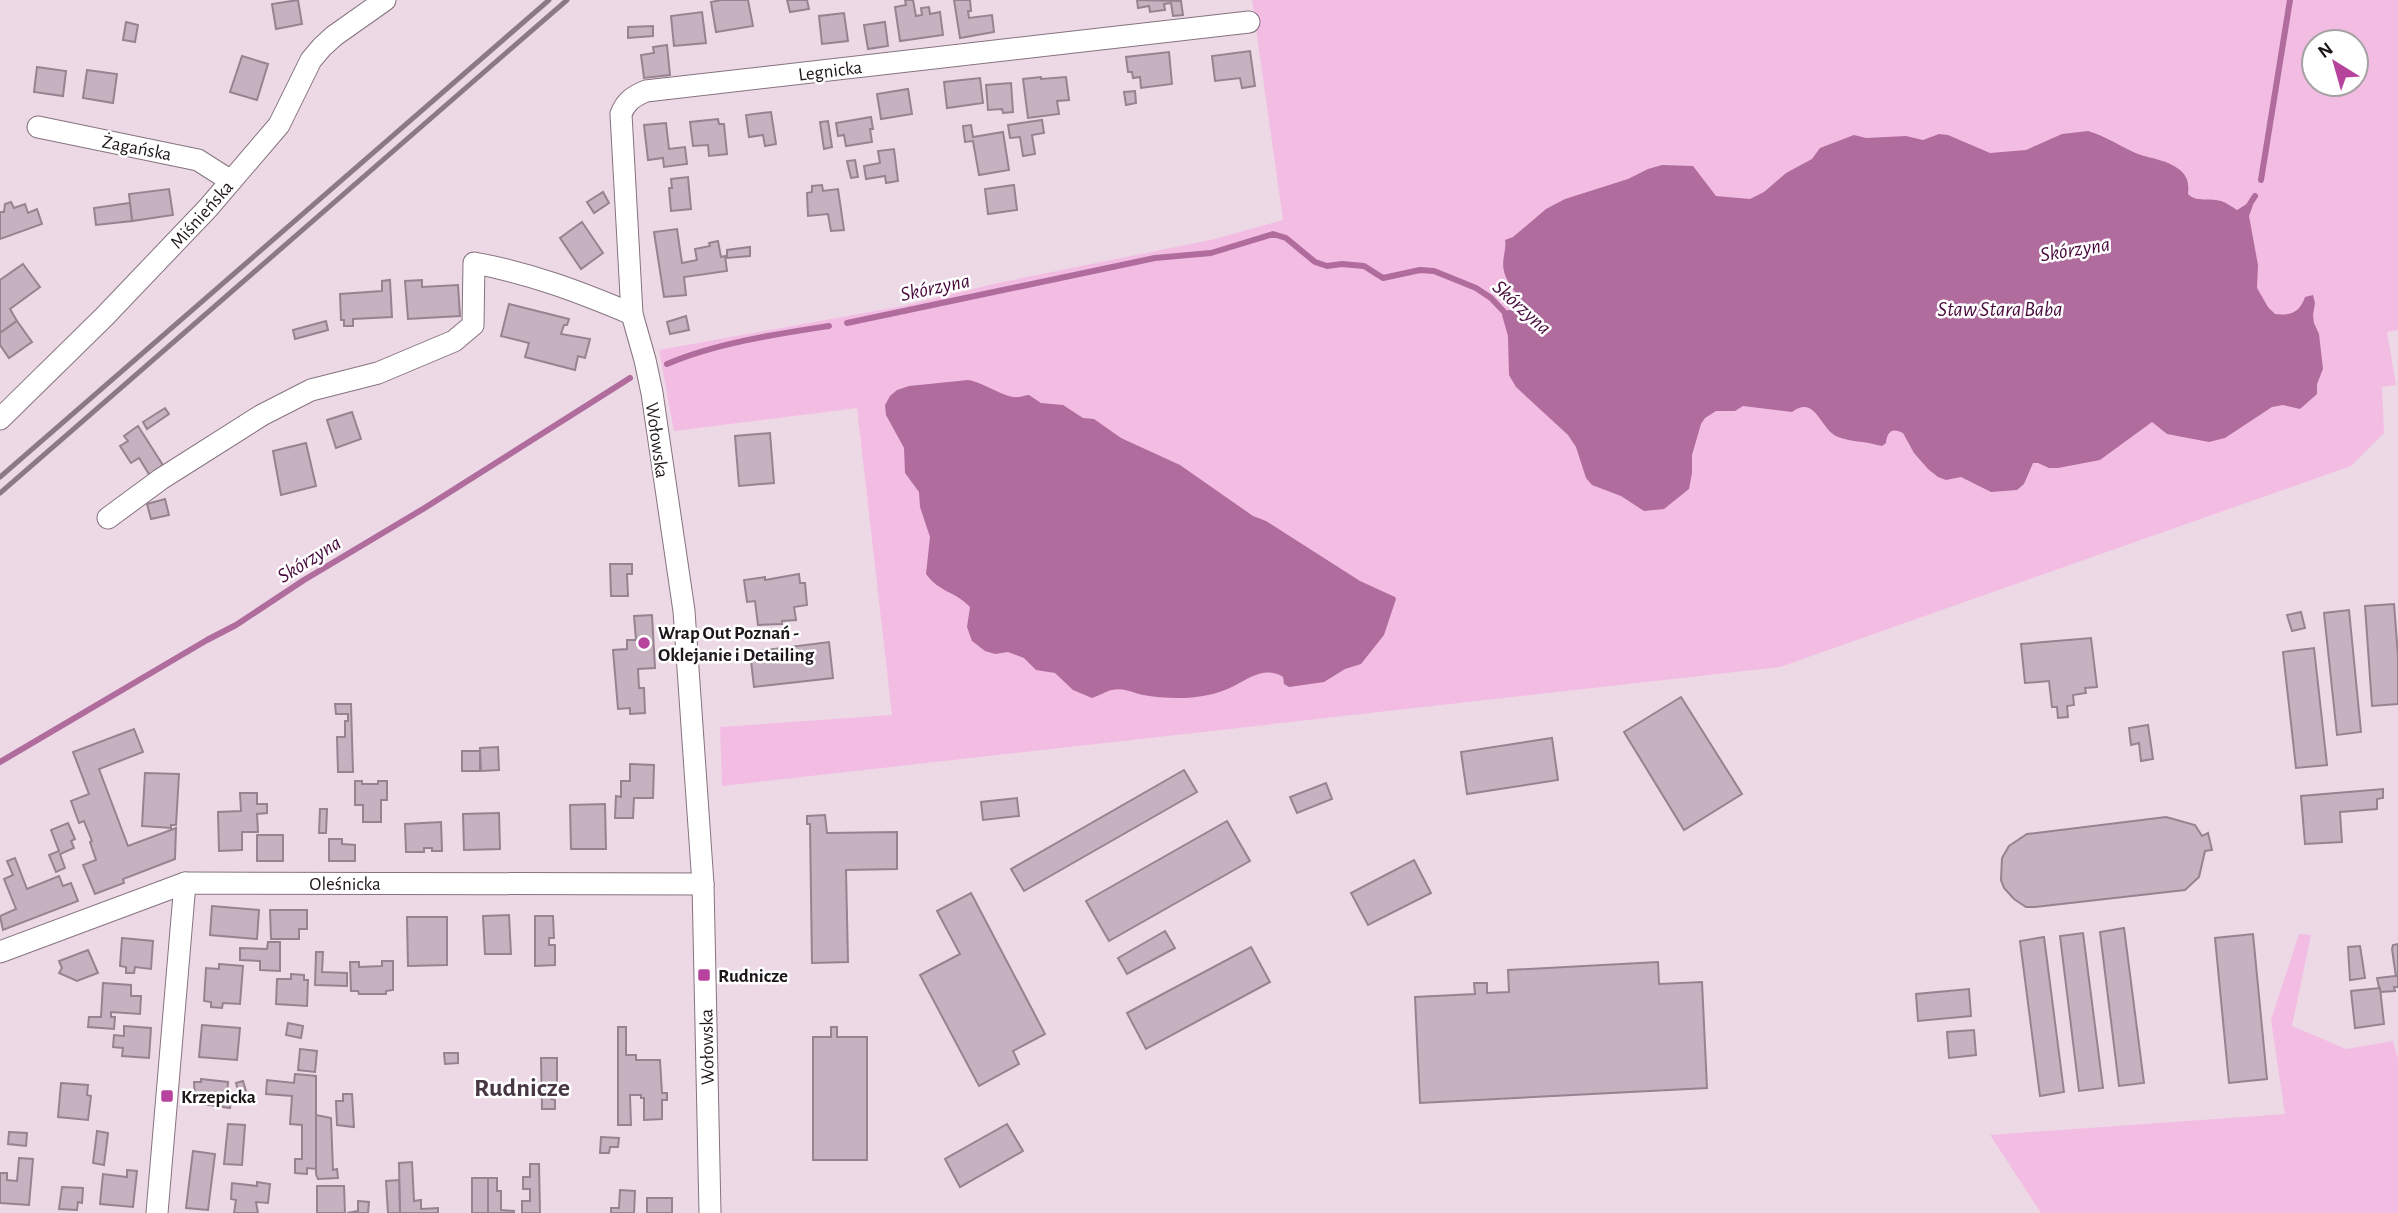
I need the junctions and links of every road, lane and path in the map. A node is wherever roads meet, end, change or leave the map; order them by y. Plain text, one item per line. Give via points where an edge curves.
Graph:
1 (385, 0) edge
2 (1249, 22) dead end
3 (38, 127) dead end
4 (231, 181) junction
5 (632, 314) junction
6 (0, 419) edge
7 (108, 518) dead end
8 (185, 883) junction
9 (703, 884) junction
10 (0, 952) edge
11 (157, 1213) edge
12 (710, 1213) edge

1 - 4 street, Miśnieńska via 322,47 279,125
2 - 5 street, Legnicka via 634,96 621,114
3 - 4 street, Żagańska via 198,160
4 - 6 street, Miśnieńska via 104,317
5 - 7 street via 557,283 474,263 473,325 454,341 378,373 311,390 261,415
5 - 9 street, Wołowska via 652,393 684,611
8 - 9 street, Oleśnicka
8 - 10 street, Oleśnicka
8 - 11 street
9 - 12 street, Wołowska

